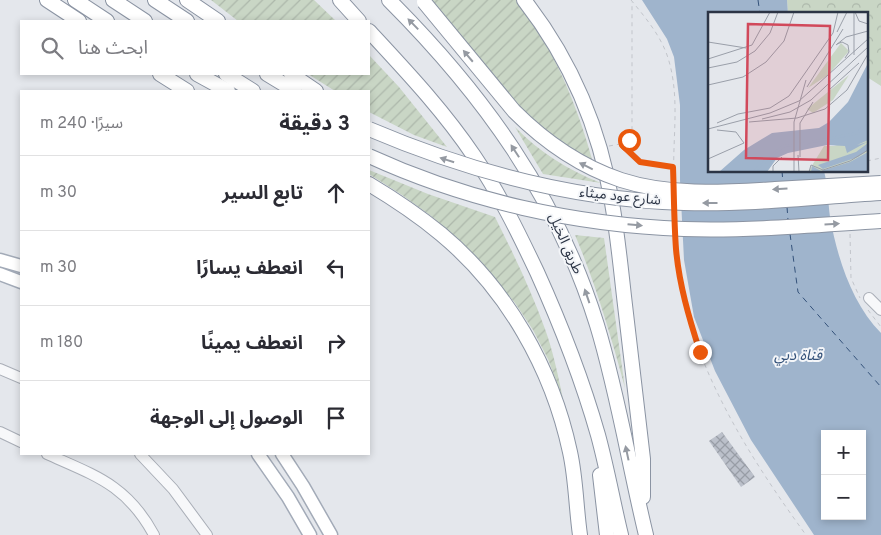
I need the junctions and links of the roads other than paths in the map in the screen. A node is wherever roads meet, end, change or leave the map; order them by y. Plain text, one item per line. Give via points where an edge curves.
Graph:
1 (48, 0) edge
2 (75, 0) edge
3 (113, 0) edge
4 (155, 0) edge
5 (187, 0) edge
6 (340, 0) edge
7 (389, 0) edge
8 (524, 0) edge
9 (534, 0) edge
10 (423, 1) edge
11 (78, 20) edge
12 (105, 20) edge
13 (143, 20) edge
14 (185, 20) edge
15 (217, 20) edge
16 (359, 20) edge
17 (370, 32) edge
18 (162, 75) edge
19 (186, 75) edge
20 (199, 75) edge
21 (228, 75) edge
22 (270, 75) edge
23 (292, 75) edge
24 (185, 90) edge
25 (209, 90) edge
26 (226, 90) edge
27 (251, 90) edge
28 (293, 90) edge
29 (315, 90) edge
30 (583, 98) junction
31 (370, 129) edge
32 (370, 156) edge
33 (881, 183) edge
34 (370, 186) edge
35 (881, 193) edge
36 (881, 221) edge
37 (0, 260) edge
38 (20, 266) edge
39 (0, 274) edge
40 (20, 282) edge
41 (865, 301) road end
42 (881, 310) edge
43 (0, 369) edge
44 (20, 378) edge
45 (0, 432) edge
46 (598, 437) junction
47 (20, 442) edge
48 (49, 455) edge
49 (141, 455) edge
50 (259, 455) edge
51 (283, 455) edge
52 (642, 518) junction
53 (154, 535) edge
54 (207, 535) edge
55 (310, 535) edge
56 (331, 535) edge
57 (580, 535) edge
58 (607, 535) edge
59 (621, 535) edge
60 (646, 535) edge

1 - 11 highway
2 - 12 highway
3 - 13 highway
4 - 14 highway
5 - 15 highway
6 - 16 highway
52 -> 7 highway, طريق الخيل via 597,325 581,278 553,215 514,148 484,107 442,55
8 - 30 highway via 547,32
9 - 30 highway via 576,72
33 -> 10 highway, bridge via 686,191 643,186 602,173 563,153 529,126
17 - 46 highway via 436,106 498,194 520,234 563,331
18 - 24 highway
19 - 25 highway
20 - 26 highway
21 - 27 highway
22 - 28 highway
23 - 29 highway
30 - 52 highway via 599,146 616,231 643,459
35 -> 31 highway, شارع عود ميثاء, bridge via 734,203 636,200 587,194 491,174
32 -> 36 highway, شارع عود ميثاء, bridge via 483,198 533,210 634,226 736,229
34 - 57 highway via 428,223 456,247 482,274 525,335 550,385 562,421 570,454
37 - 38 main road
39 - 40 main road
41 - 42 street
43 - 44 street
45 - 47 street
46 - 58 highway
46 - 59 highway
48 - 53 street via 118,489 139,510
49 - 54 street via 173,489
50 - 55 main road
51 - 56 main road
52 - 60 highway, طريق الخيل

